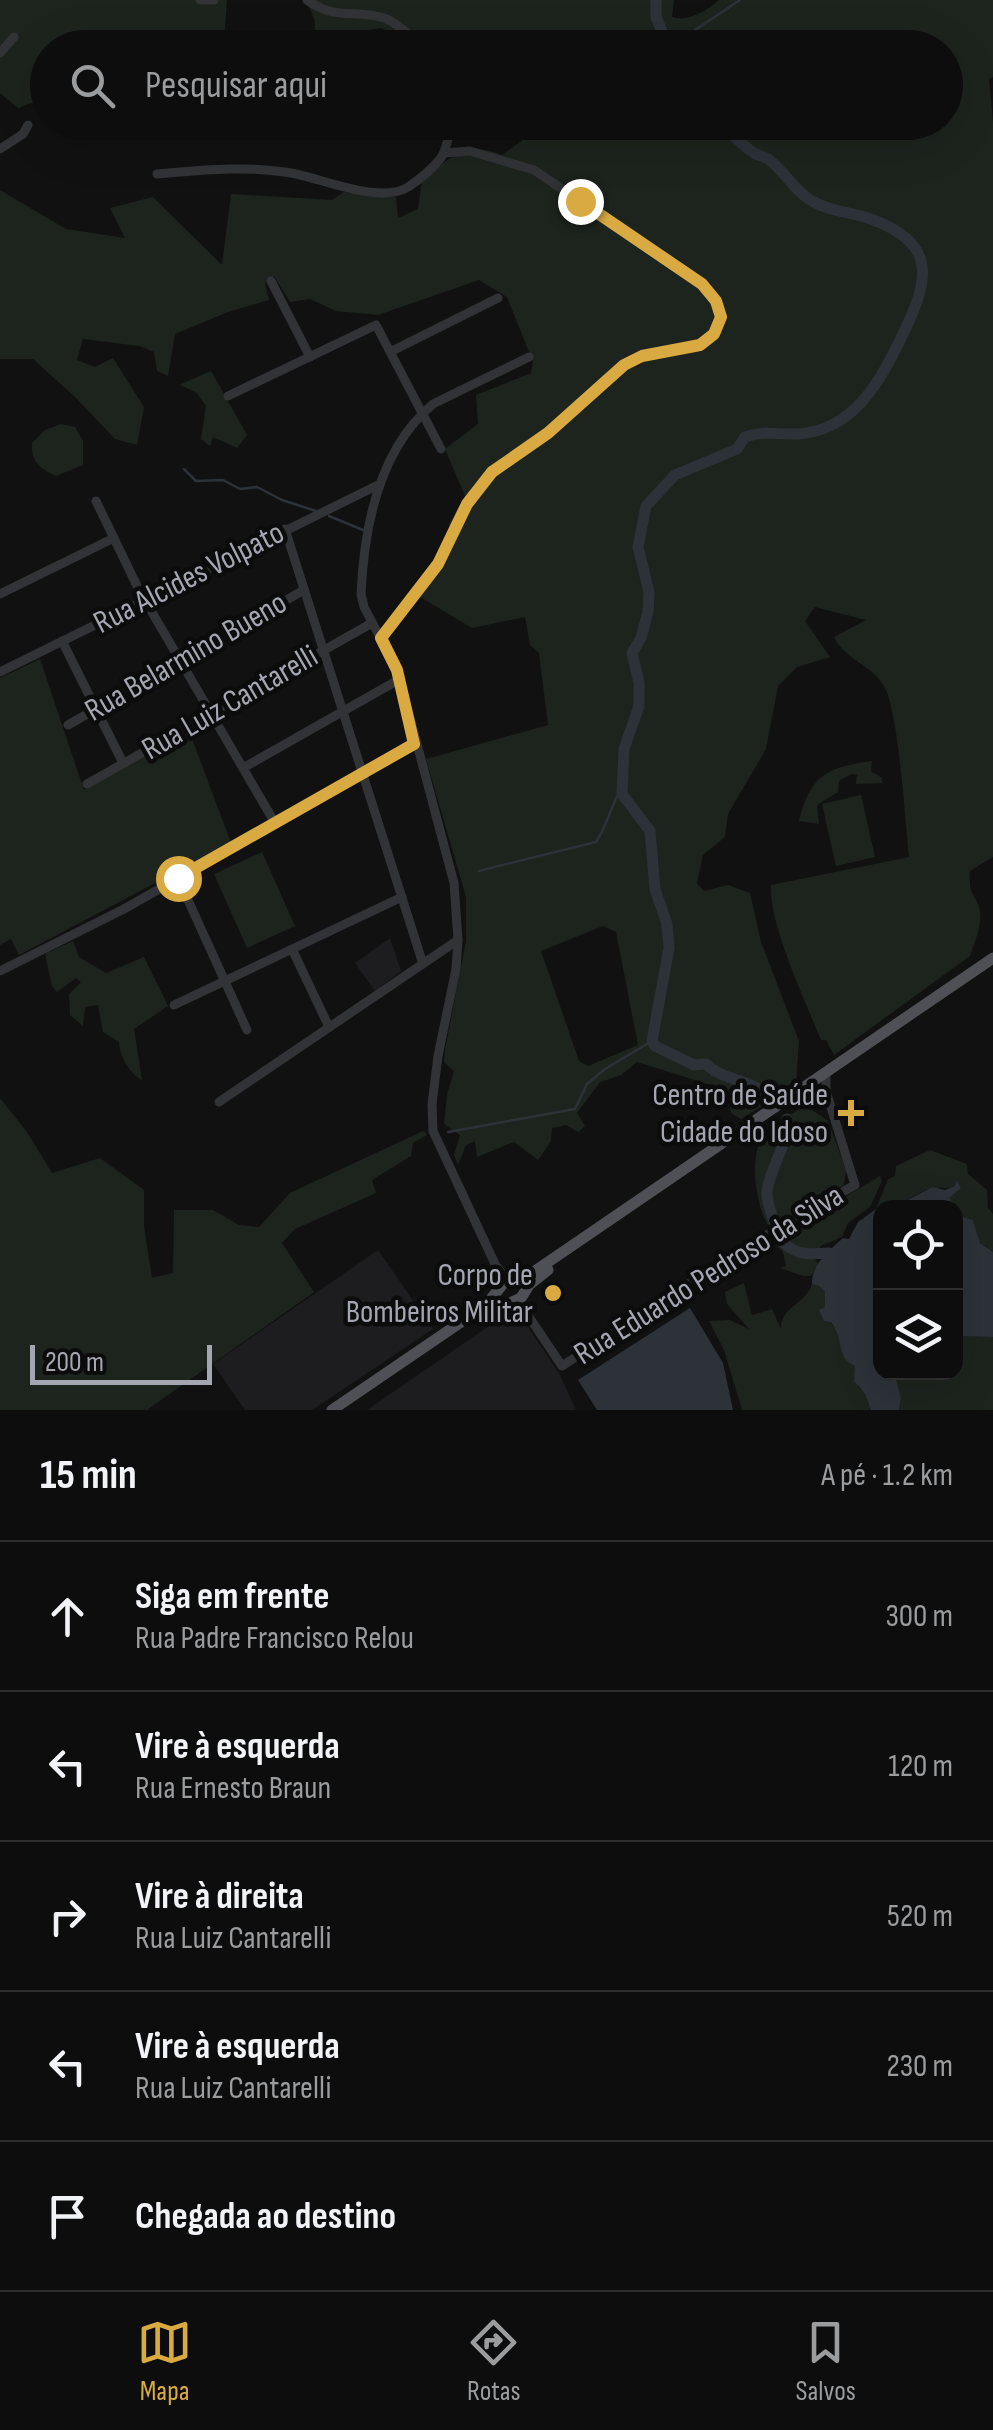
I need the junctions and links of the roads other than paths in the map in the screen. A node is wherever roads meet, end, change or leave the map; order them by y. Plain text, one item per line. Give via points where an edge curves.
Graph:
1 (200, 0) edge
2 (214, 0) edge
3 (307, 0) edge
4 (400, 30) edge
5 (14, 37) dead end
6 (0, 53) edge
7 (28, 125) dead end
8 (447, 140) edge
9 (0, 148) edge
10 (444, 153) junction
11 (157, 174) dead end
12 (271, 282) dead end
13 (498, 298) dead end
14 (390, 352) junction
15 (310, 356) junction
16 (528, 358) dead end
17 (228, 396) dead end
18 (422, 413) junction
19 (440, 449) dead end
20 (378, 485) junction
21 (96, 500) dead end
22 (285, 529) junction
23 (114, 538) junction
24 (304, 590) junction
25 (0, 594) edge
26 (148, 600) junction
27 (372, 622) junction
28 (381, 638) junction
29 (62, 641) junction
30 (324, 650) junction
31 (182, 660) junction
32 (0, 672) edge
33 (400, 679) junction
34 (96, 709) junction
35 (343, 711) junction
36 (212, 713) junction
37 (68, 725) dead end
38 (414, 744) junction
39 (123, 764) junction
40 (243, 768) junction
41 (364, 772) junction
42 (87, 784) dead end
43 (275, 824) junction
44 (178, 878) junction
45 (402, 897) junction
46 (458, 940) junction
47 (292, 949) junction
48 (993, 962) edge
49 (422, 964) junction
50 (0, 971) edge
51 (224, 980) junction
52 (174, 1005) dead end
53 (329, 1027) junction
54 (247, 1030) dead end
55 (826, 1076) junction
56 (219, 1102) dead end
57 (525, 1280) junction
58 (505, 1283) junction
59 (513, 1300) junction
60 (332, 1410) edge
61 (344, 1410) edge

1 - 2 street
3 - 4 street via 338,15 386,19
5 - 6 street
7 - 9 street
8 - 10 street
10 - 11 street via 394,193 291,173
10 - 28 street via 470,151 544,175 702,284 721,317 700,345 624,365 492,472 467,504 438,564
12 - 15 street
13 - 14 street
14 - 15 street via 376,325
14 - 18 street
15 - 17 street
16 - 18 street
18 - 19 street
18 - 20 street
20 - 22 street, Rua Alcides Volpato
20 - 27 street via 361,588
21 - 23 street
22 - 24 street
22 - 26 street, Rua Alcides Volpato
23 - 25 street
23 - 26 street
24 - 30 street
24 - 31 street, Rua Belarmino Bueno
26 - 29 street, Rua Alcides Volpato
26 - 31 street
27 - 28 street
27 - 30 street, Rua Luiz Cantarelli
28 - 33 street
29 - 32 street, Rua Alcides Volpato
29 - 34 street
30 - 35 street
30 - 36 street, Rua Luiz Cantarelli
31 - 34 street, Rua Belarmino Bueno
31 - 36 street
33 - 35 street
33 - 38 street
34 - 37 street, Rua Belarmino Bueno
34 - 39 street
35 - 40 street
35 - 41 street
36 - 39 street, Rua Luiz Cantarelli
36 - 40 street
38 - 41 street
38 - 46 street via 448,853
39 - 42 street, Rua Luiz Cantarelli
40 - 43 street
41 - 43 street
41 - 45 street
43 - 44 street
44 - 50 street
44 - 51 street
45 - 47 street
45 - 49 street
46 - 49 street
46 - 58 street via 432,1124
47 - 51 street
47 - 53 street
48 - 55 main road
49 - 53 street
51 - 52 street
51 - 54 street
53 - 56 street
55 - 57 main road
55 - 59 street, Rua Eduardo Pedroso da Silva via 855,1185 562,1366
57 - 58 main road
57 - 59 main road via 524,1295
58 - 59 main road
58 - 60 main road via 486,1305
59 - 61 main road

